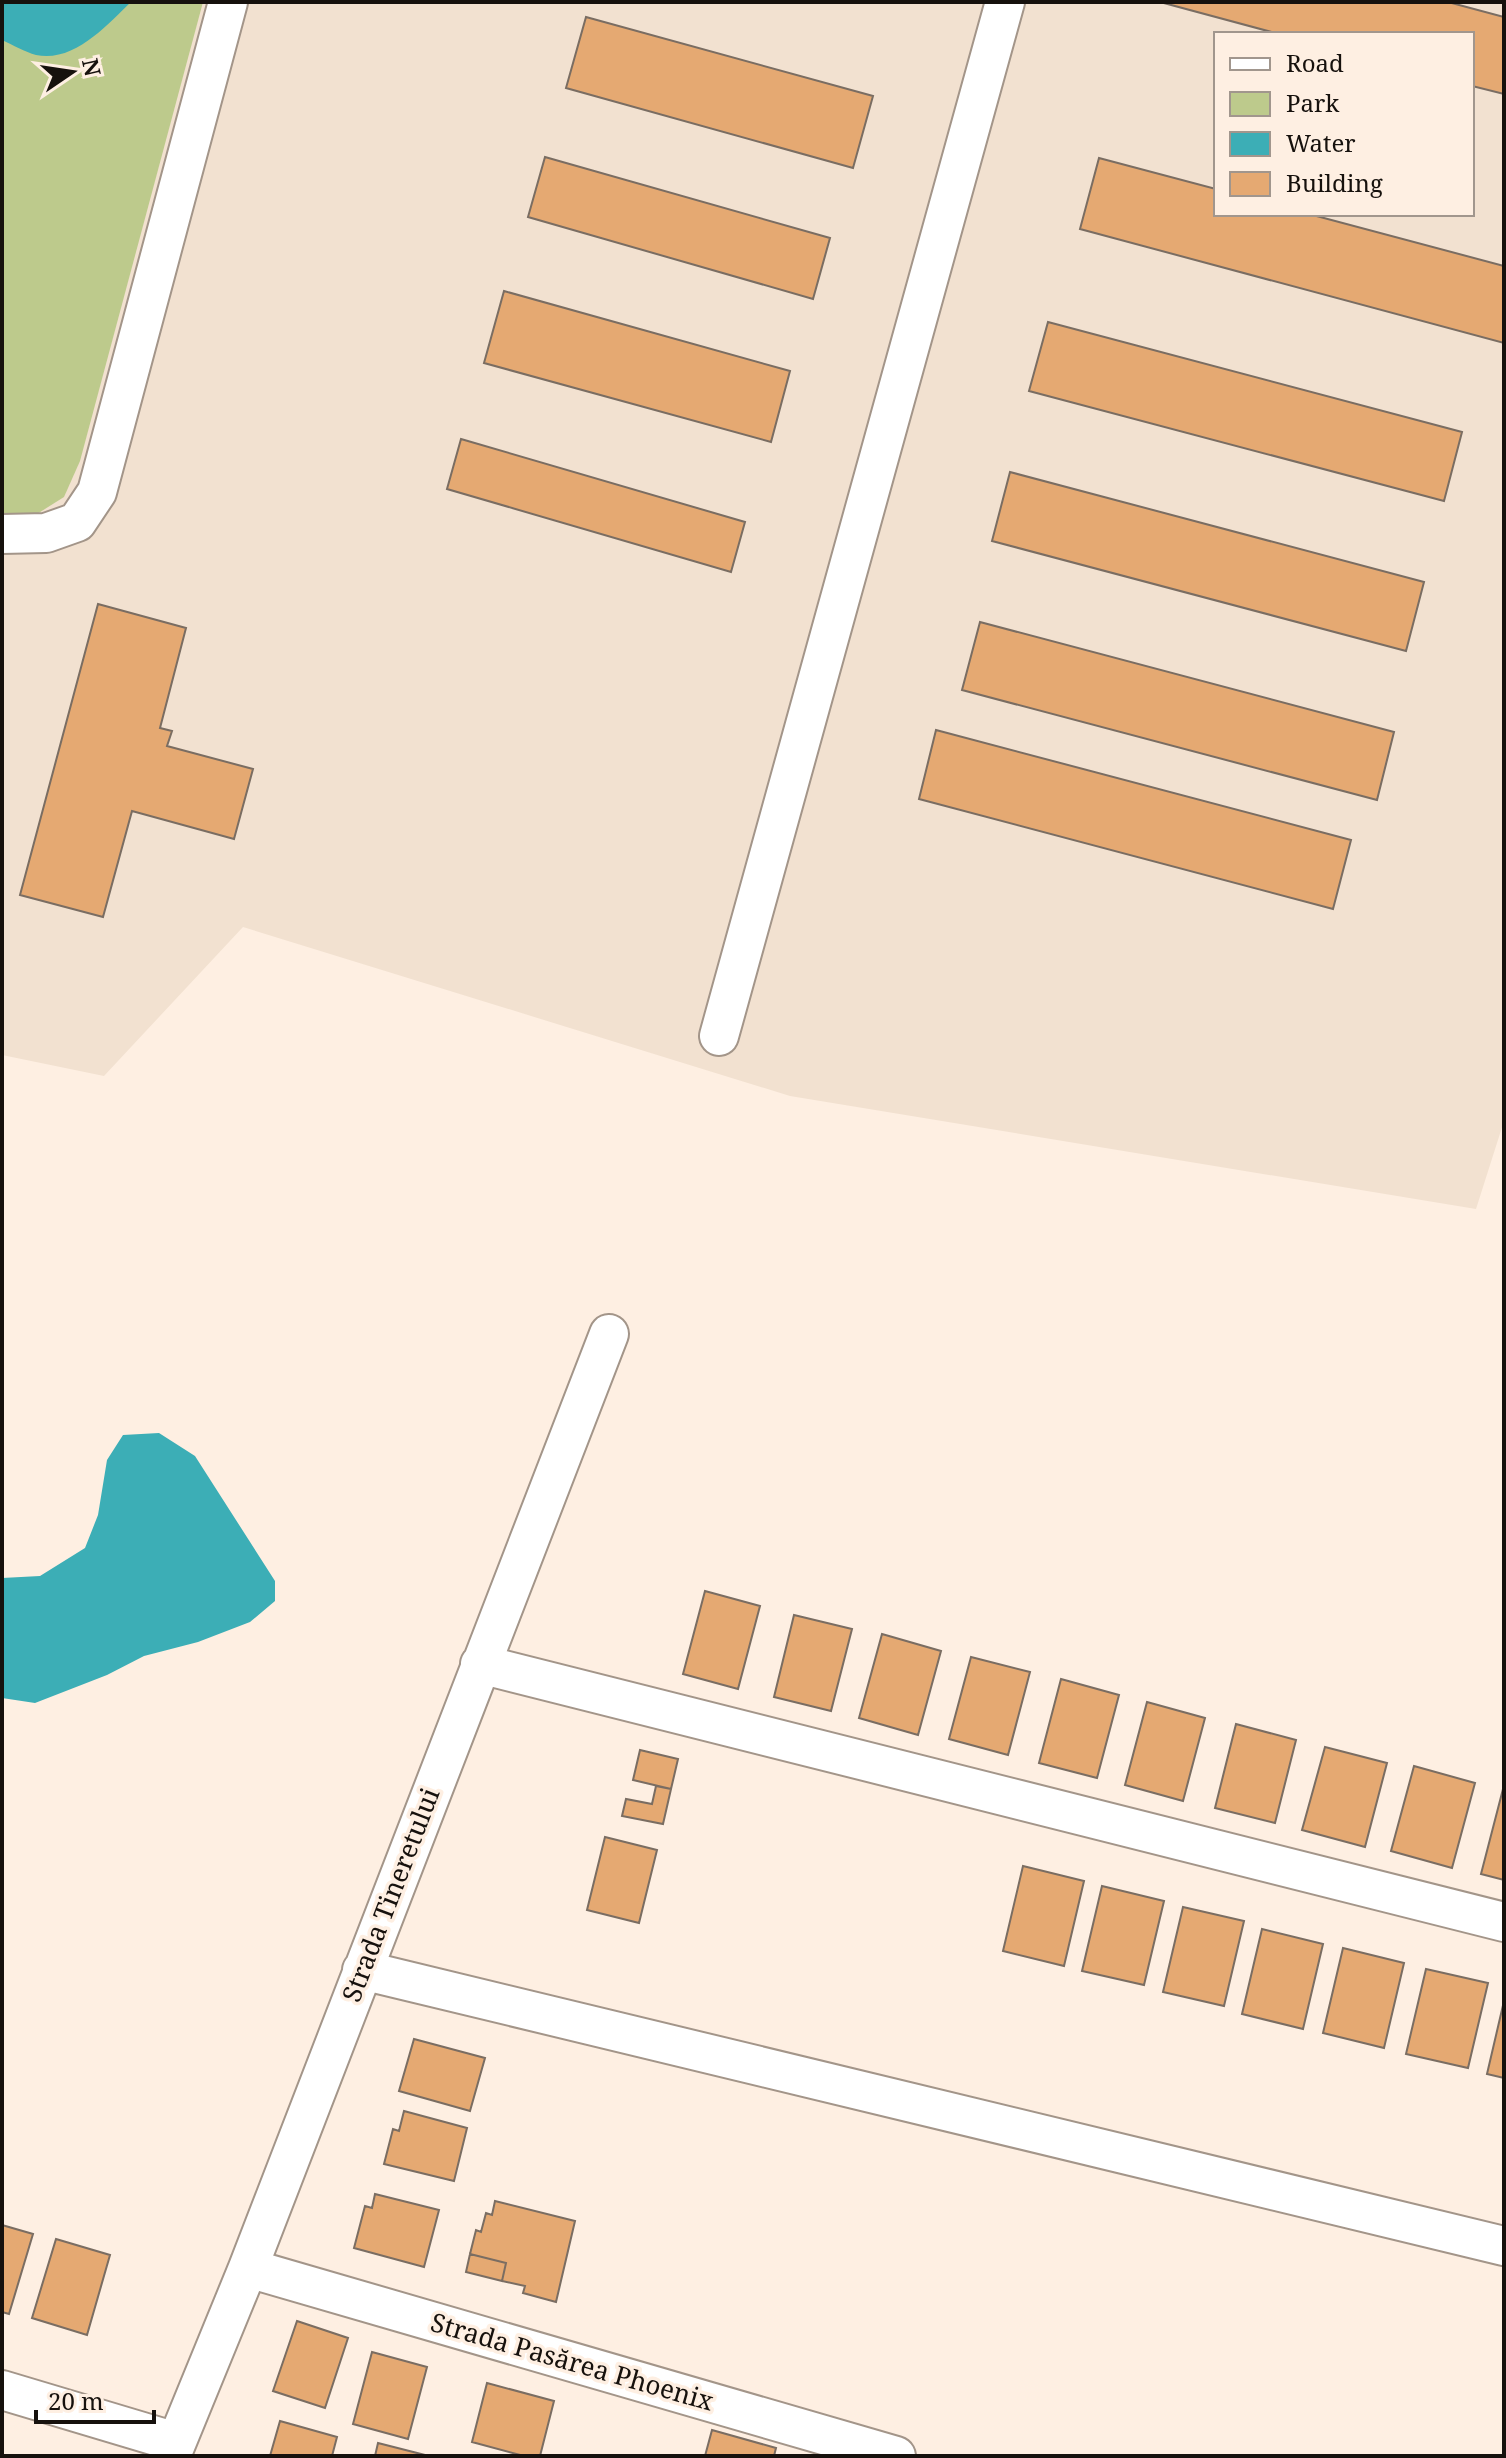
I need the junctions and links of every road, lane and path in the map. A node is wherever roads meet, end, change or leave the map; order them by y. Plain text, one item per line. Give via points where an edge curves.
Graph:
1 (228, 2) edge
2 (1005, 2) edge
3 (2, 534) edge
4 (719, 1036) dead end
5 (609, 1334) dead end
6 (480, 1664) junction
7 (1504, 1922) edge
8 (362, 1970) junction
9 (1504, 2246) edge
10 (248, 2268) junction
11 (2, 2390) edge
12 (174, 2449) edge
13 (896, 2456) edge

1 - 3 street via 97,492 77,522 46,533
2 - 4 street
5 - 6 street, Strada Tineretului
6 - 7 street
6 - 8 street, Strada Tineretului
8 - 9 street
8 - 10 street, Strada Tineretului
10 - 12 street, Strada Tineretului
10 - 13 street, Strada Pasărea Phoenix
11 - 12 street

